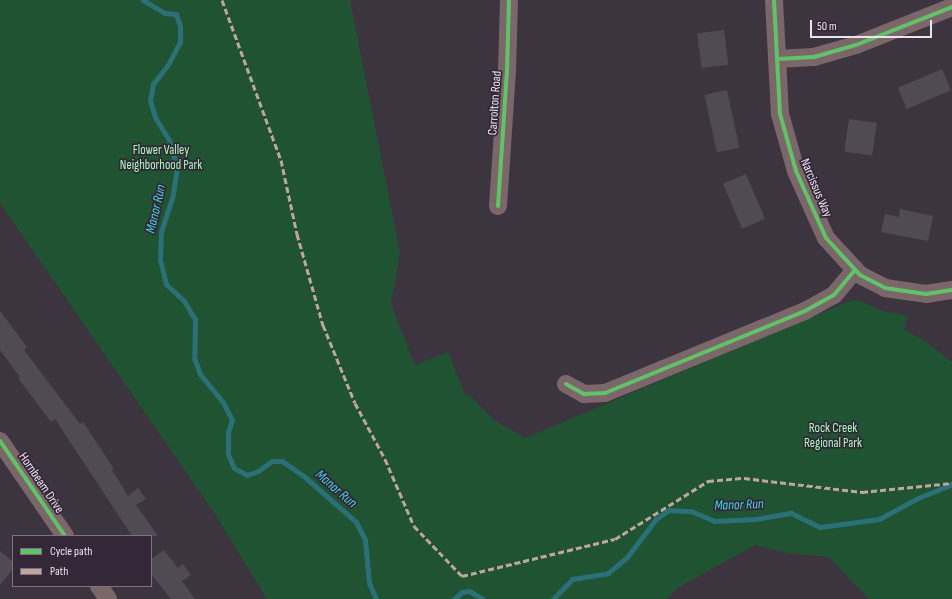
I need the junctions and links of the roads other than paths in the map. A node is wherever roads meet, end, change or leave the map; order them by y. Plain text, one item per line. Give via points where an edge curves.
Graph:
1 (509, 0) edge
2 (774, 0) edge
3 (952, 7) edge
4 (777, 59) junction
5 (498, 206) dead end
6 (855, 270) junction
7 (952, 290) edge
8 (566, 384) dead end
9 (0, 440) edge
10 (64, 535) edge
11 (100, 587) edge
12 (108, 599) edge

1 - 5 street, Carrolton Road
2 - 4 street, Narcissus Way
3 - 4 street via 856,45 814,57
4 - 6 street, Narcissus Way via 780,114 796,170 826,238
6 - 7 street, Narcissus Way via 885,288 926,294
6 - 8 street via 834,295 805,311 605,393 584,394
9 - 10 street, Hornbeam Drive
11 - 12 street

